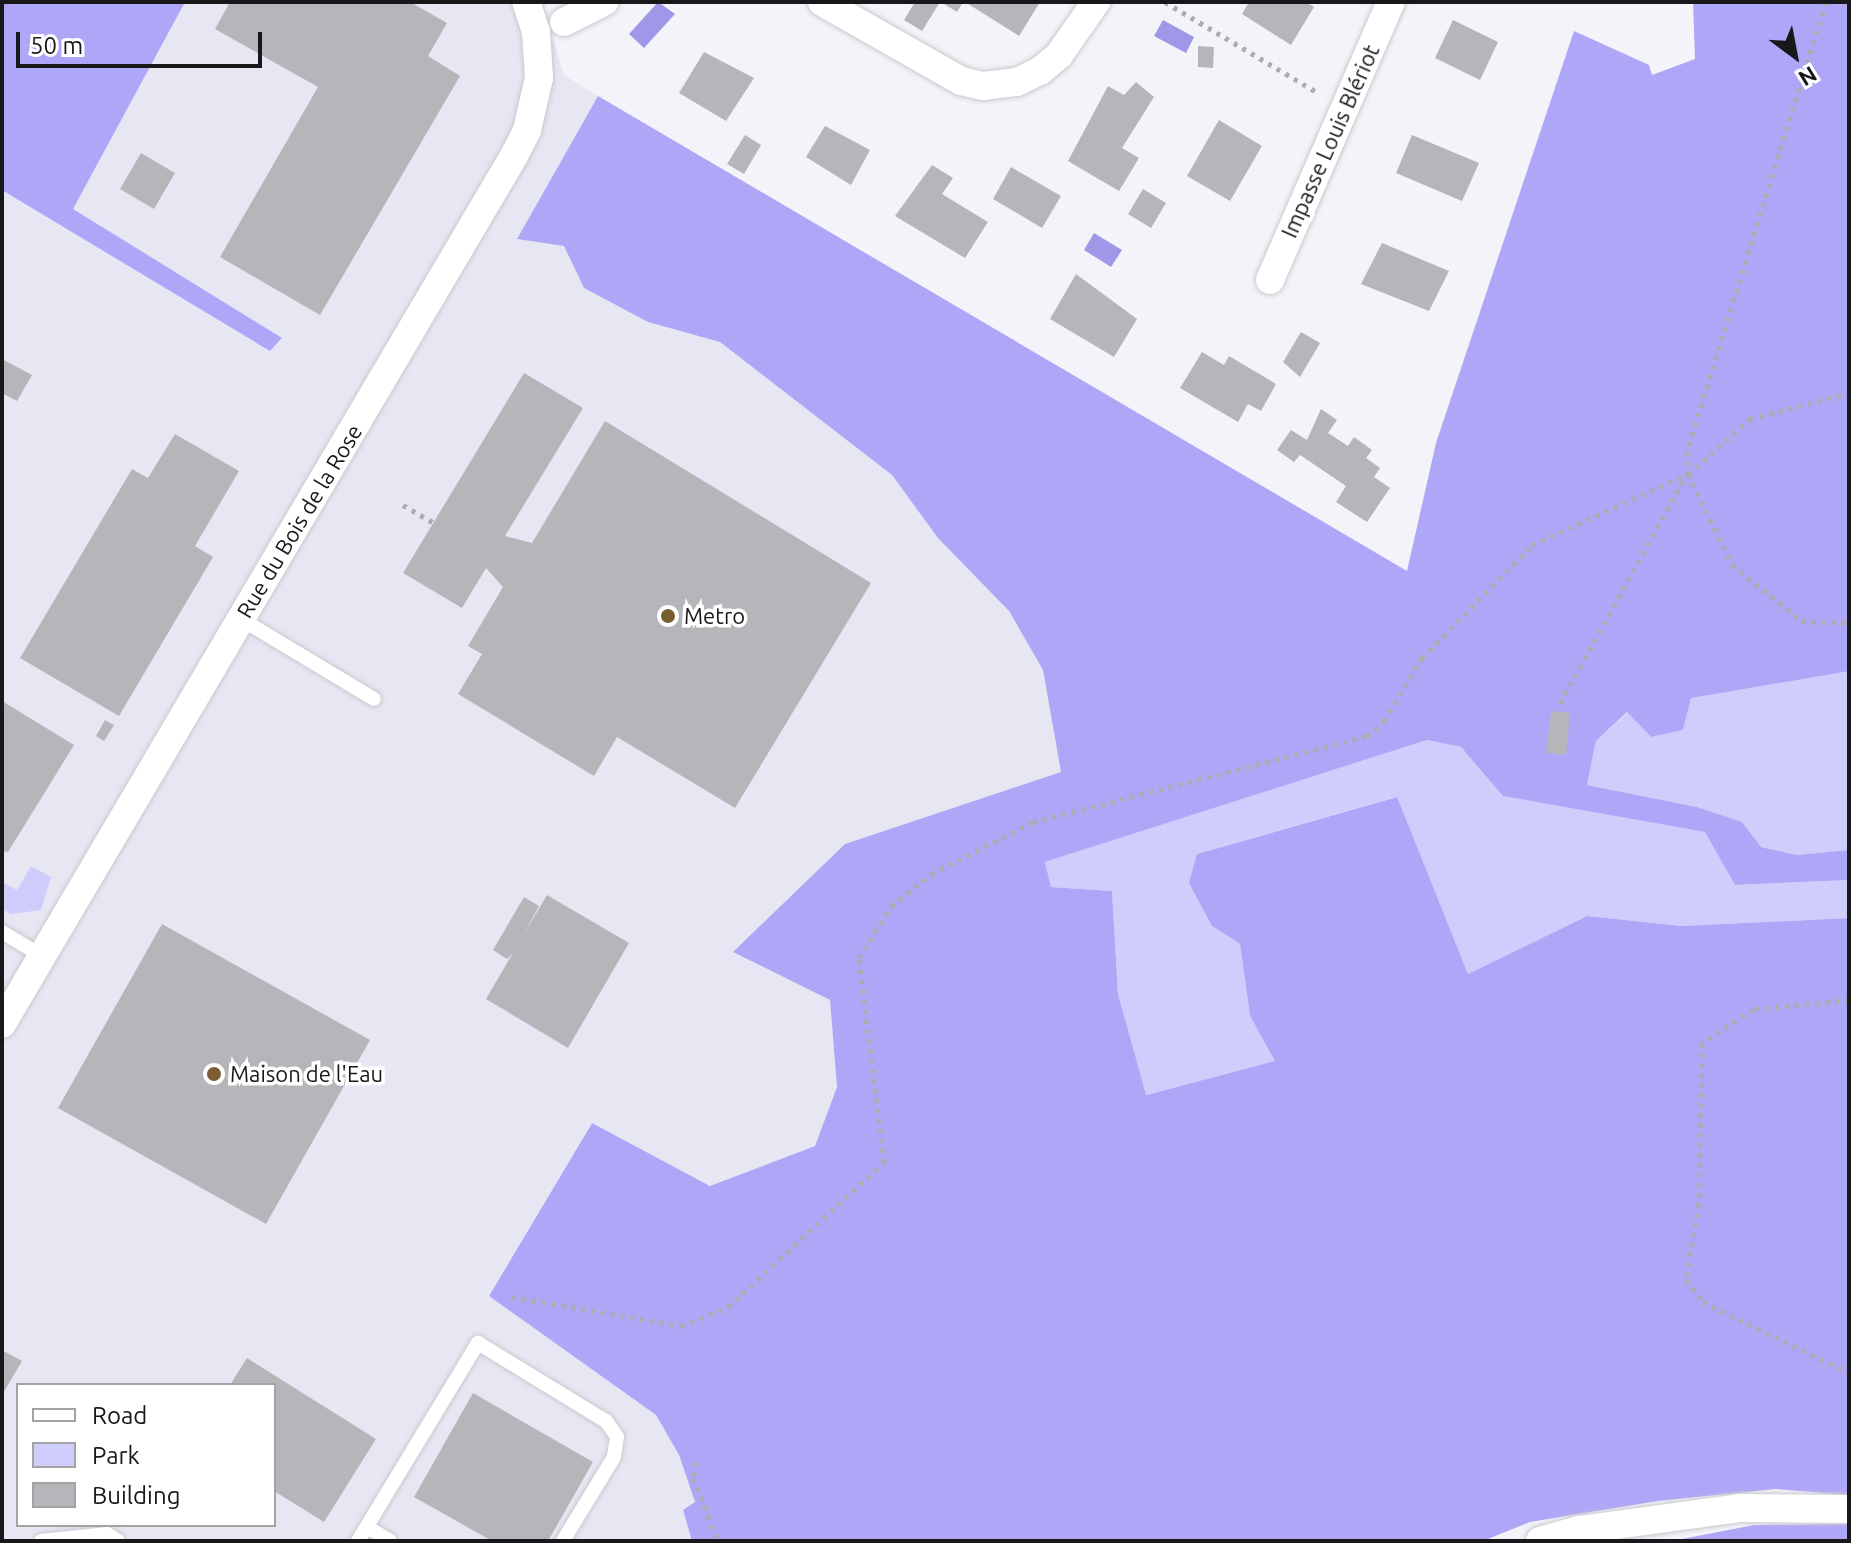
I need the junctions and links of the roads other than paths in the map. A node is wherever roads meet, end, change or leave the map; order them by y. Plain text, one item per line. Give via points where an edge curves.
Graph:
1 (526, 2) edge
2 (604, 2) edge
3 (822, 2) edge
4 (1096, 2) edge
5 (1391, 2) edge
6 (564, 22) dead end
7 (1270, 280) dead end
8 (241, 619) junction
9 (374, 699) dead end
10 (2, 932) edge
11 (42, 956) junction
12 (2, 1024) edge
13 (1849, 1509) edge
14 (367, 1527) junction
15 (41, 1541) edge
16 (118, 1541) edge
17 (358, 1541) edge
18 (390, 1541) edge
19 (563, 1541) edge
20 (1540, 1541) edge

1 - 8 street, Rue du Bois de la Rose via 539,65 527,130
2 - 6 street
3 - 4 street via 961,81 983,86 1017,82 1040,71 1059,55
5 - 7 street, Impasse Louis Blériot
8 - 9 lane
8 - 11 street, Rue du Bois de la Rose
10 - 11 lane
11 - 12 street, Rue du Bois de la Rose
13 - 20 street via 1740,1508 1579,1530
14 - 17 lane
14 - 18 lane
14 - 19 lane via 478,1343 606,1421 617,1437 614,1457
15 - 16 lane via 107,1534

